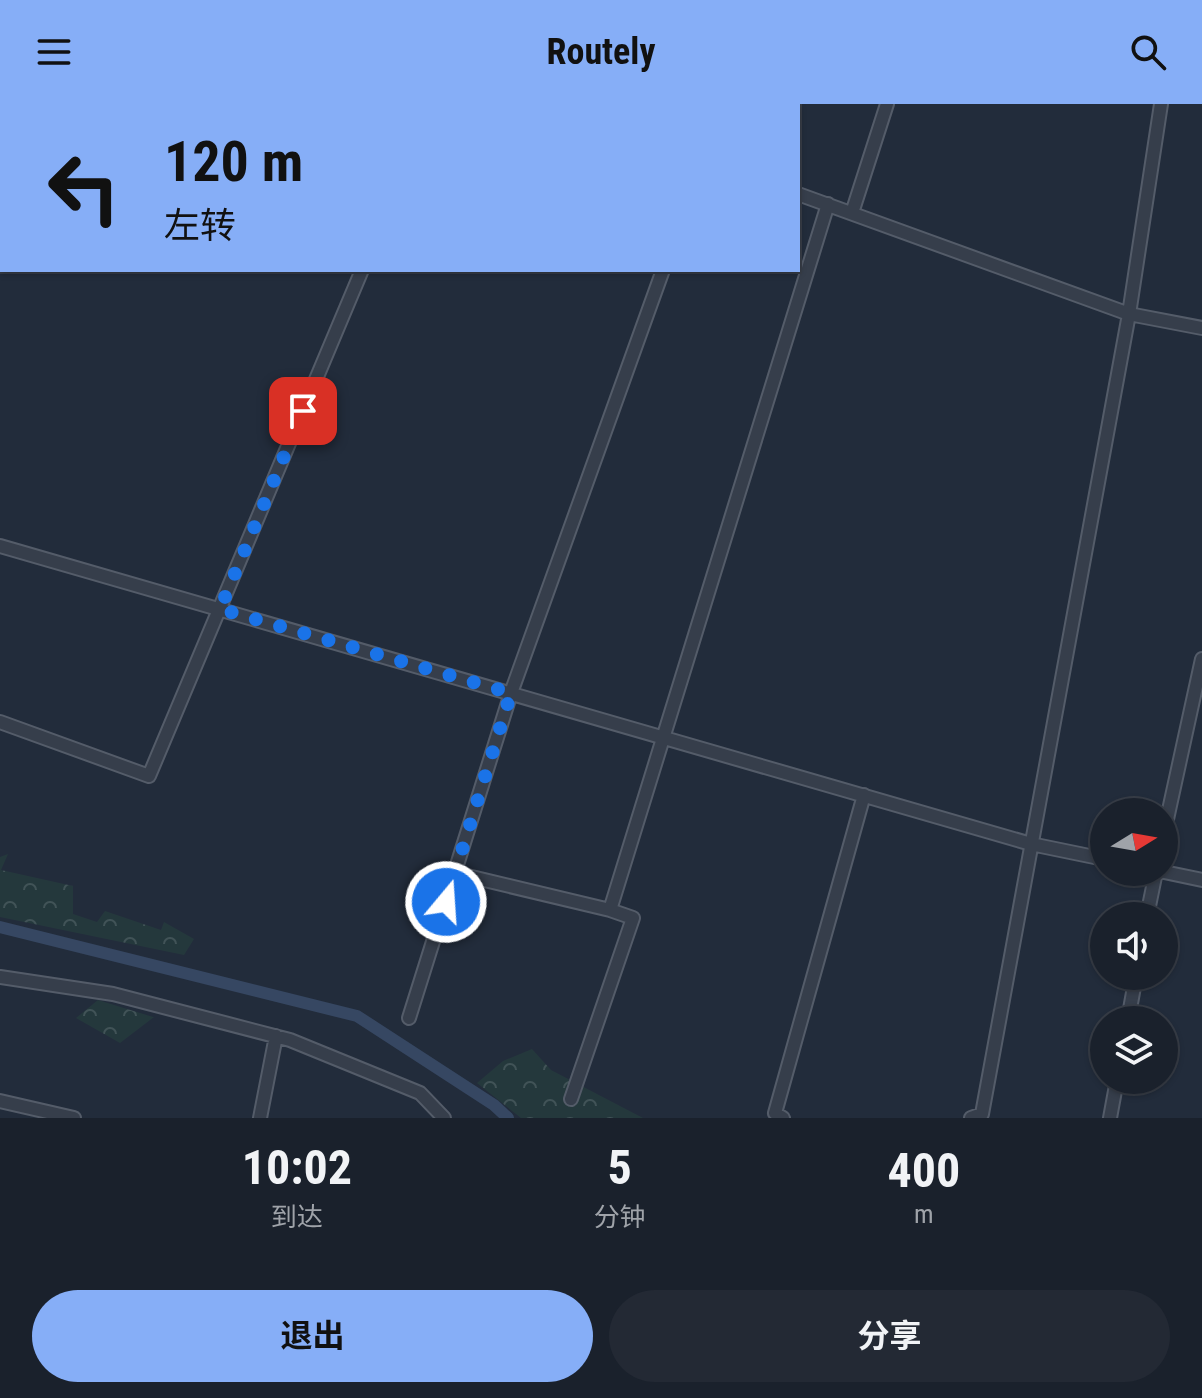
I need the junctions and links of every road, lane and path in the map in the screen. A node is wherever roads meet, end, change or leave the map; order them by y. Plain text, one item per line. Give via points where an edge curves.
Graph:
1 (887, 104) edge
2 (1161, 104) edge
3 (800, 195) edge
4 (828, 204) junction
5 (852, 213) junction
6 (361, 272) edge
7 (662, 272) edge
8 (1129, 314) junction
9 (1202, 328) edge
10 (0, 546) edge
11 (220, 609) junction
12 (1202, 659) edge
13 (511, 693) junction
14 (0, 722) edge
15 (664, 738) junction
16 (864, 795) junction
17 (1172, 798) edge
18 (1031, 844) junction
19 (1090, 856) edge
20 (455, 873) junction
21 (1178, 875) edge
22 (1202, 880) edge
23 (610, 910) junction
24 (0, 977) edge
25 (409, 1018) dead end
26 (276, 1036) junction
27 (1114, 1094) edge
28 (571, 1099) dead end
29 (0, 1101) edge
30 (71, 1118) edge
31 (260, 1118) edge
32 (444, 1118) edge
33 (783, 1118) edge
34 (971, 1118) edge
35 (1110, 1118) edge

1 - 5 street
2 - 8 street
3 - 4 street
4 - 5 street
4 - 15 street
5 - 8 street
6 - 11 street
7 - 13 street
8 - 9 street
8 - 18 street
10 - 11 street
11 - 13 street
11 - 14 street via 149,776
12 - 17 street
13 - 15 street
13 - 20 street
15 - 16 street
15 - 23 street
16 - 18 street
16 - 33 street via 775,1113
18 - 19 street
18 - 34 street via 982,1114
20 - 23 street
20 - 25 street
21 - 22 street
23 - 28 street via 633,918
24 - 26 street via 113,994
26 - 31 street
26 - 32 street via 420,1093
27 - 35 street
29 - 30 street

